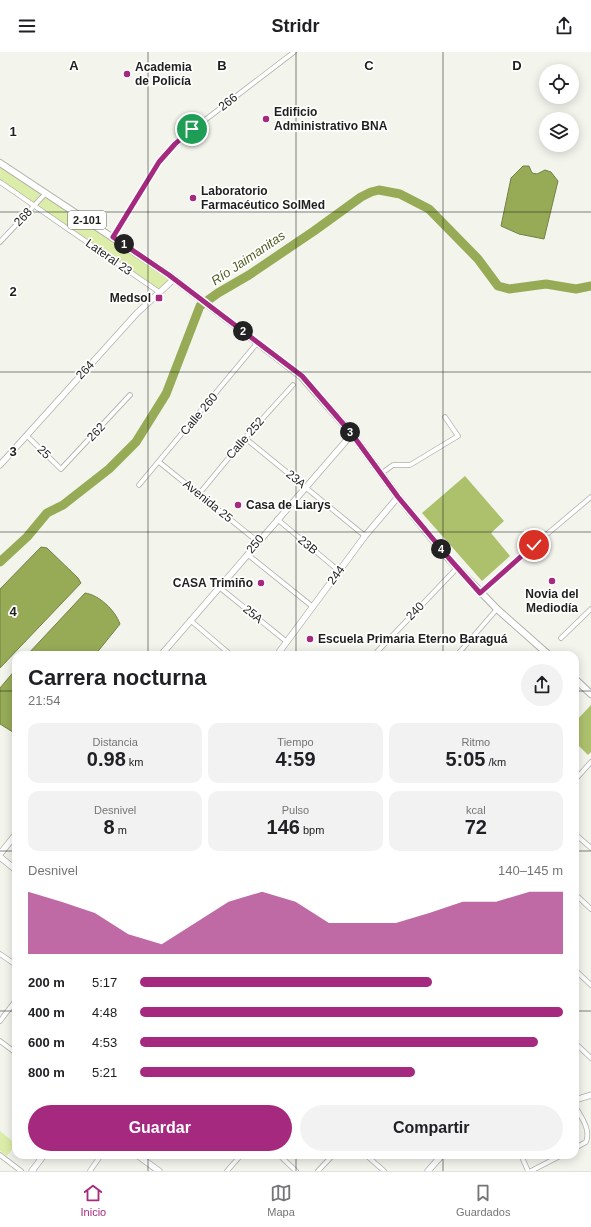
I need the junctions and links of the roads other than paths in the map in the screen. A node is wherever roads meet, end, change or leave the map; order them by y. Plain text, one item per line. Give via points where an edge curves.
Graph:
1 (294, 52) edge
2 (0, 163) edge
3 (0, 182) edge
4 (46, 192) junction
5 (34, 205) junction
6 (113, 237) junction
7 (0, 242) edge
8 (174, 278) junction
9 (159, 292) junction
10 (258, 342) junction
11 (293, 384) dead end
12 (130, 395) dead end
13 (446, 417) dead end
14 (352, 434) junction
15 (27, 436) junction
16 (244, 438) junction
17 (159, 462) junction
18 (0, 465) edge
19 (61, 469) joint
20 (382, 473) junction
21 (139, 485) dead end
22 (306, 486) junction
23 (199, 494) junction
24 (398, 497) junction
25 (591, 497) edge
26 (277, 519) junction
27 (365, 536) junction
28 (257, 541) junction
29 (247, 554) junction
30 (457, 568) junction
31 (339, 571) junction
32 (219, 587) junction
33 (480, 593) junction
34 (313, 608) junction
35 (496, 609) junction
36 (591, 609) edge
37 (190, 619) junction
38 (561, 638) dead end
39 (287, 642) junction
40 (164, 651) edge
41 (226, 651) edge
42 (280, 651) edge
43 (379, 651) edge
44 (460, 651) edge
45 (544, 651) edge
46 (579, 683) edge
47 (591, 694) edge
48 (591, 762) edge
49 (589, 768) edge
50 (579, 777) edge
51 (579, 838) edge
52 (12, 839) edge
53 (591, 848) edge
54 (0, 855) edge
55 (12, 866) edge
56 (579, 898) edge
57 (591, 909) edge
58 (0, 954) edge
59 (12, 962) edge
60 (579, 974) edge
61 (591, 985) edge
62 (12, 1005) edge
63 (0, 1021) edge
64 (0, 1041) edge
65 (579, 1047) edge
66 (12, 1049) edge
67 (591, 1058) edge
68 (591, 1095) edge
69 (579, 1099) edge
70 (579, 1113) edge
71 (579, 1146) edge
72 (0, 1155) edge
73 (41, 1159) edge
74 (98, 1159) edge
75 (142, 1159) edge
76 (238, 1159) edge
77 (286, 1159) edge
78 (329, 1159) edge
79 (372, 1159) edge
80 (438, 1159) edge
81 (523, 1159) edge
82 (554, 1159) edge
83 (21, 1171) edge
84 (32, 1171) edge
85 (90, 1171) edge
86 (159, 1171) edge
87 (227, 1171) edge
88 (296, 1171) edge
89 (318, 1171) edge
90 (384, 1171) edge
91 (428, 1171) edge
92 (528, 1171) edge
93 (531, 1171) edge

1 - 6 street, 266 via 175,144 159,162
2 - 4 main road, 2-101
3 - 5 street, Lateral 23
4 - 5 street, 268
4 - 6 main road, 2-101
5 - 7 street, 268
5 - 9 street, Lateral 23
6 - 8 main road, 2-101
8 - 9 street, 264
8 - 10 main road, 2-101
9 - 15 street, 264
10 - 14 main road, 2-101 via 302,376
10 - 17 street, Calle 260
11 - 16 street, Calle 252
12 - 19 street, 262
13 - 20 street via 458,436 410,465 393,465
14 - 20 main road, 2-101
14 - 22 street, 250
15 - 18 street, 264
15 - 19 street, 25
16 - 22 street, 23A
16 - 23 street, Calle 252
17 - 21 street, Calle 260
17 - 23 street, Avenida 25
20 - 24 main road, 2-101
22 - 26 street, 250
22 - 27 street, 23A
23 - 28 street, Avenida 25
24 - 27 street, 244
24 - 30 main road, 2-101
25 - 33 street
26 - 28 street, 250
26 - 31 street, 23B
27 - 31 street, 244
28 - 29 street, 250
29 - 32 street, 250
29 - 34 street
30 - 33 main road, 2-101
30 - 43 street, 240
31 - 34 street, 244
32 - 37 street, 250
32 - 39 street, 25A
33 - 35 main road, 2-101
34 - 39 street, 244
35 - 44 street
35 - 45 main road, 2-101
36 - 38 street
37 - 40 street, 250
37 - 41 street
39 - 42 street, 244
46 - 47 main road
48 - 49 street
49 - 50 street
51 - 53 street
52 - 54 street
54 - 55 street
56 - 57 street
58 - 59 street
60 - 61 street
62 - 63 street
64 - 66 street
65 - 67 street
68 - 69 street
70 - 71 street via 589,1135 586,1142
72 - 83 street
73 - 84 street
74 - 85 street
75 - 86 street
76 - 87 street
77 - 88 street
78 - 89 street
79 - 90 street
80 - 91 street
81 - 92 street
82 - 93 street

